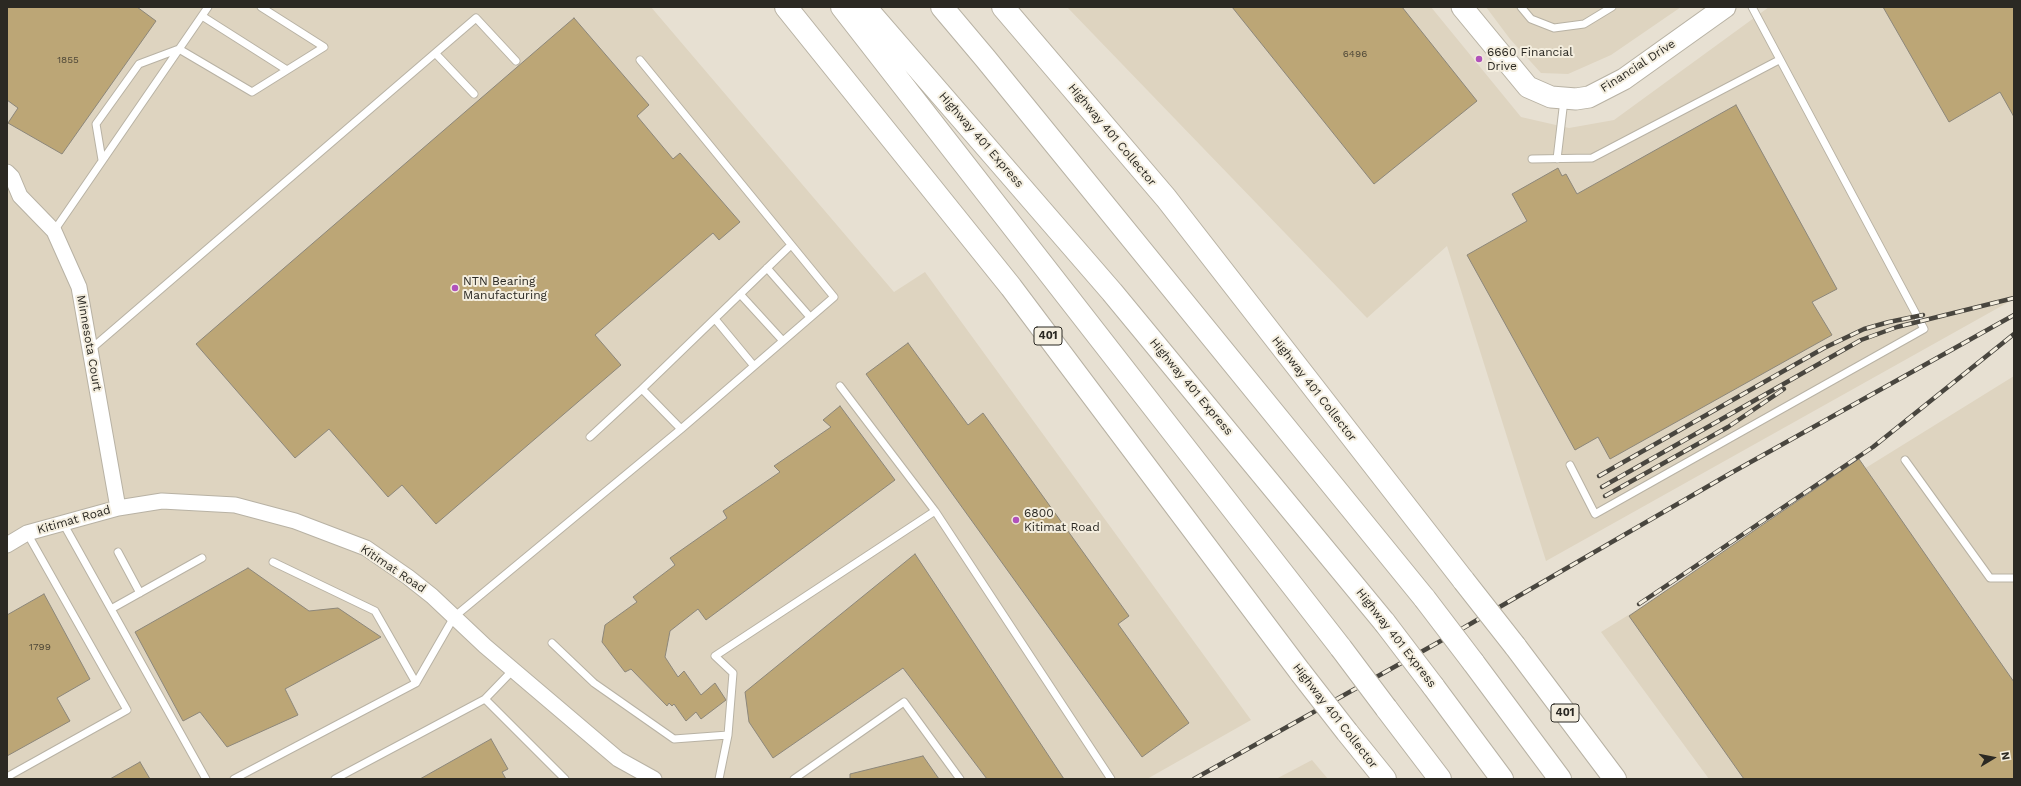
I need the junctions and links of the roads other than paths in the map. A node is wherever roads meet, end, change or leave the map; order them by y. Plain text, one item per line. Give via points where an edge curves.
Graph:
1 (208, 7) edge
2 (261, 7) edge
3 (769, 7) edge
4 (786, 7) edge
5 (842, 7) edge
6 (865, 7) edge
7 (942, 7) edge
8 (1003, 7) edge
9 (1462, 7) edge
10 (1521, 7) edge
11 (1612, 7) edge
12 (1725, 7) edge
13 (1752, 7) edge
14 (202, 16) junction
15 (179, 49) junction
16 (436, 54) junction
17 (640, 60) dead end
18 (1779, 60) junction
19 (516, 61) dead end
20 (287, 70) junction
21 (474, 94) dead end
22 (1564, 99) junction
23 (1532, 159) dead end
24 (1557, 159) junction
25 (102, 160) junction
26 (7, 172) edge
27 (13, 194) edge
28 (54, 231) junction
29 (791, 245) junction
30 (767, 268) junction
31 (1011, 287) junction
32 (740, 294) junction
33 (810, 317) junction
34 (715, 318) junction
35 (782, 341) junction
36 (91, 349) junction
37 (754, 366) junction
38 (840, 386) dead end
39 (642, 389) junction
40 (681, 429) junction
41 (590, 437) dead end
42 (1905, 460) dead end
43 (1570, 465) dead end
44 (118, 508) junction
45 (934, 511) junction
46 (62, 523) junction
47 (28, 533) junction
48 (7, 545) edge
49 (118, 552) dead end
50 (202, 558) dead end
51 (274, 562) dead end
52 (2014, 578) edge
53 (140, 593) junction
54 (111, 609) junction
55 (454, 617) junction
56 (552, 643) dead end
57 (513, 670) junction
58 (416, 683) junction
59 (485, 698) junction
60 (728, 735) junction
61 (7, 777) edge
62 (206, 779) edge
63 (234, 779) edge
64 (335, 779) edge
65 (565, 779) edge
66 (654, 779) edge
67 (719, 779) edge
68 (794, 779) edge
69 (960, 779) edge
70 (1111, 779) edge
71 (1385, 779) edge
72 (1440, 779) edge
73 (1502, 779) edge
74 (1560, 779) edge
75 (1615, 779) edge

1 - 14 lane
2 - 20 lane via 324,47
3 - 31 highway
4 - 31 highway, Highway 401 Collector / 401
5 - 72 highway, bridge via 1342,648
6 - 73 highway, Highway 401 Express, bridge via 1112,292 1385,623
7 - 74 highway, bridge via 1425,599
8 - 75 highway, Highway 401 Collector / 401, bridge via 1166,198 1464,580
9 - 22 street, Financial Drive via 1528,87 1542,95
10 - 11 lane via 1531,19 1554,28 1584,24
12 - 22 street, Financial Drive via 1605,90 1589,97
13 - 18 lane
14 - 15 lane
14 - 20 lane
15 - 20 lane via 252,92
15 - 25 lane
15 - 25 lane via 139,64 96,124
16 - 19 lane via 476,18
16 - 21 lane
16 - 36 lane
17 - 29 lane
18 - 24 lane via 1592,158
18 - 43 lane via 1924,329 1595,514
22 - 24 lane
23 - 24 lane
25 - 28 lane
26 - 27 street, Minnesota Court via 12,177
27 - 28 street, Minnesota Court
28 - 36 street, Minnesota Court via 79,287
29 - 30 lane
29 - 33 lane via 834,297
30 - 32 lane
30 - 33 lane
31 - 71 highway, Highway 401 Collector / 401, bridge via 1301,673
32 - 34 lane
32 - 35 lane
33 - 35 lane
34 - 37 lane
34 - 39 lane
35 - 37 lane
36 - 44 street, Minnesota Court
37 - 40 lane
38 - 45 lane
39 - 40 lane
39 - 41 lane
40 - 55 lane
42 - 52 lane via 1990,578
44 - 46 street, Kitimat Road
44 - 55 street, Kitimat Road via 162,501 235,505 295,521 366,548 432,596
45 - 60 lane via 714,656 734,673
45 - 70 lane
46 - 47 street, Kitimat Road
46 - 54 lane
47 - 48 street, Kitimat Road
47 - 61 lane via 127,710
49 - 53 lane
50 - 53 lane
51 - 58 lane via 375,611
53 - 54 lane
54 - 62 lane
55 - 57 street, Kitimat Road
55 - 58 lane
56 - 60 lane via 594,683 674,739
57 - 59 lane
57 - 66 street, Kitimat Road via 618,759
58 - 63 lane
59 - 64 lane
59 - 65 lane
60 - 67 lane
68 - 69 lane via 904,702

